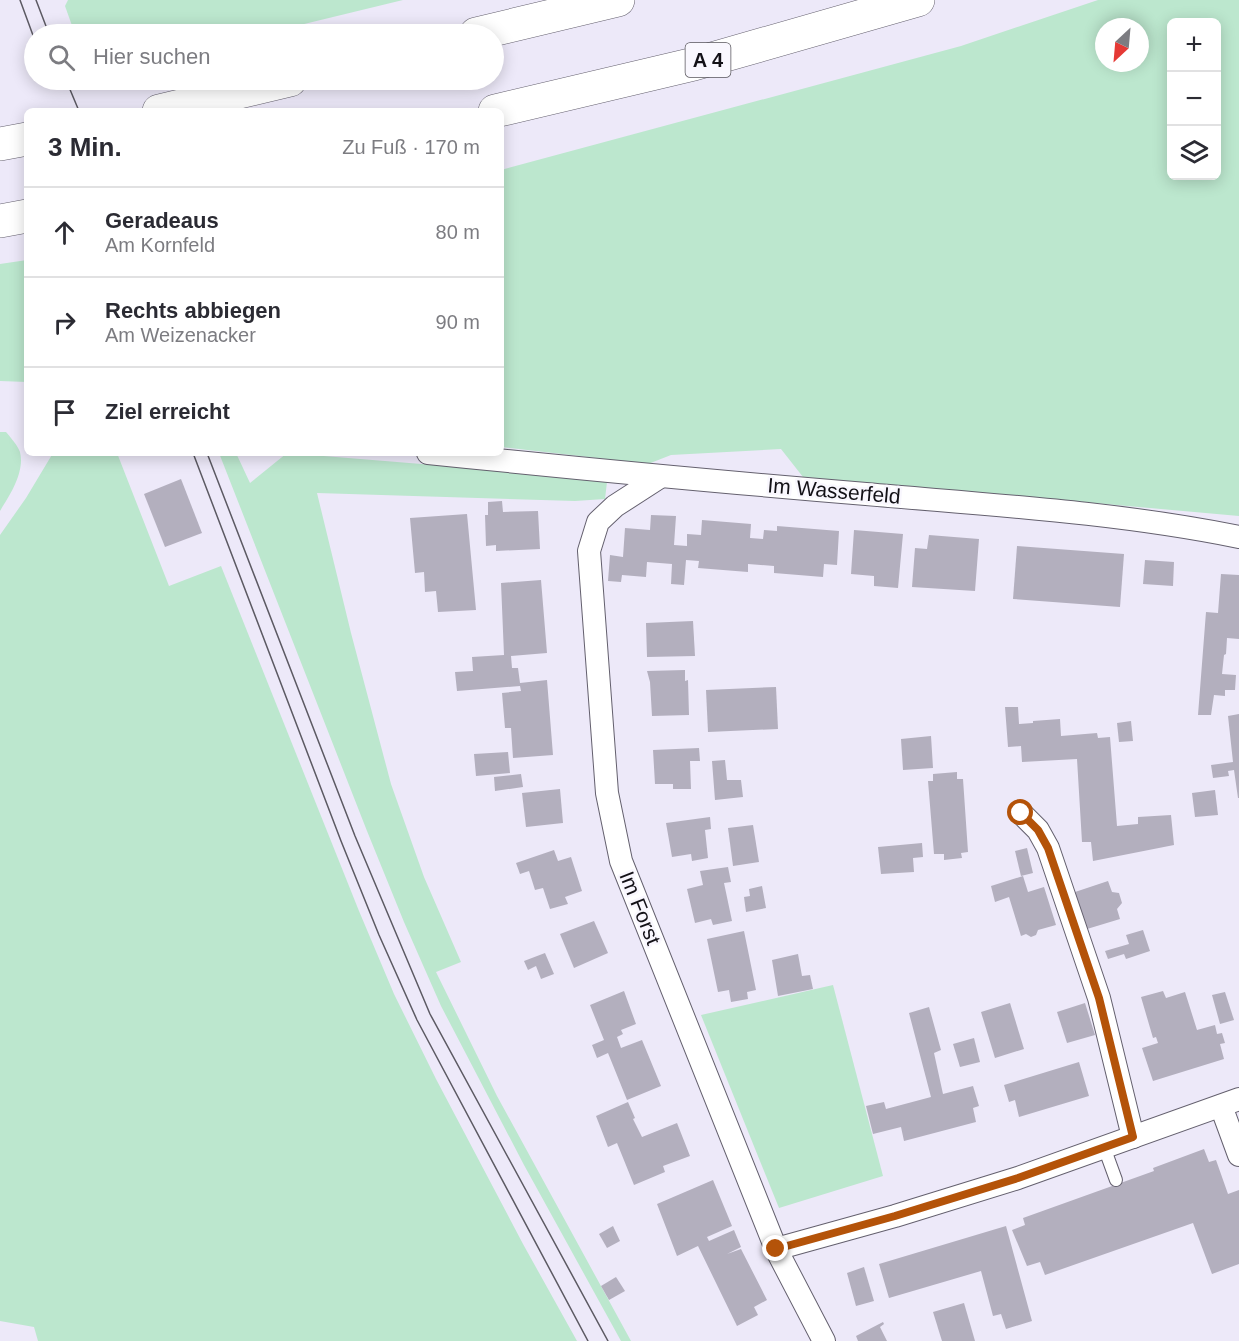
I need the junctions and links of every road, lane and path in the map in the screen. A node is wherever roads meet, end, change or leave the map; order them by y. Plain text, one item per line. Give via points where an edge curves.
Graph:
1 (618, 0) edge
2 (918, 0) edge
3 (504, 27) edge
4 (248, 90) edge
5 (172, 108) edge
6 (504, 109) edge
7 (24, 140) edge
8 (0, 144) edge
9 (24, 217) edge
10 (0, 221) edge
11 (457, 456) edge
12 (660, 477) junction
13 (1239, 537) edge
14 (1021, 813) dead end
15 (1230, 1102) edge
16 (1133, 1137) junction
17 (1104, 1147) junction
18 (1239, 1155) edge
19 (1116, 1180) dead end
20 (776, 1249) junction
21 (824, 1341) edge

1 - 3 highway
2 - 6 highway, A 4 via 694,64
4 - 5 highway
7 - 8 highway
9 - 10 highway
11 - 12 street, Im Wasserfeld
12 - 13 street, Im Wasserfeld via 1002,506 1179,525
12 - 20 street, Im Forst via 598,522 589,551 607,793 621,861
14 - 16 street via 1038,830 1048,848 1099,998
15 - 16 street
15 - 18 street
16 - 17 street
17 - 19 lane
17 - 20 street via 1018,1178
20 - 21 street, Im Forst

